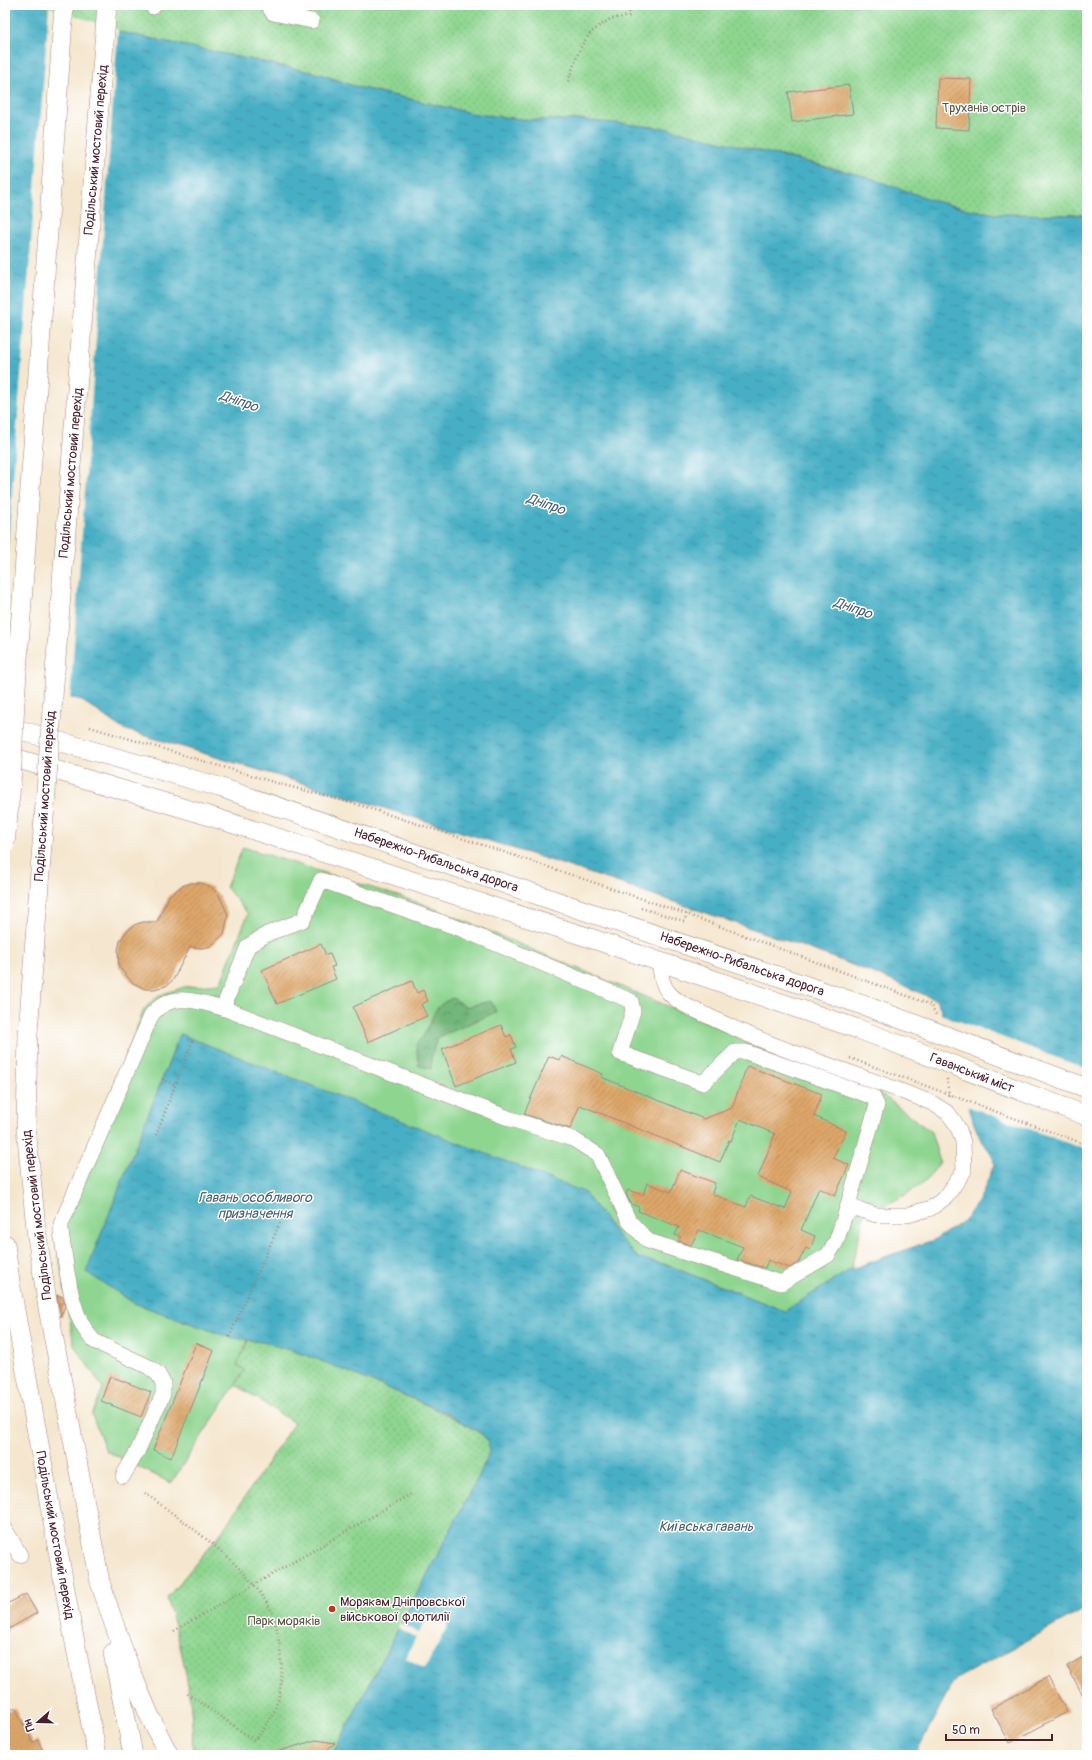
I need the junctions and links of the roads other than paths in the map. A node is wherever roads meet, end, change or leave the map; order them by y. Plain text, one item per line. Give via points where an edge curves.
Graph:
1 (64, 5) edge
2 (107, 5) edge
3 (268, 5) edge
4 (312, 21) dead end
5 (5, 726) edge
6 (5, 755) edge
7 (5, 844) edge
8 (659, 962) junction
9 (863, 1005) joint
10 (223, 1008) junction
11 (858, 1029) joint
12 (1087, 1088) edge
13 (1087, 1116) edge
14 (845, 1214) junction
15 (5, 1244) edge
16 (123, 1476) dead end
17 (5, 1529) edge
18 (20, 1555) dead end
19 (100, 1582) junction
20 (97, 1755) edge
21 (133, 1755) edge
22 (169, 1755) edge

1 - 7 main road, bridge
2 - 19 main road, Подільський мостовий перехід, bridge via 29,1018 26,1127 36,1229 48,1308
3 - 4 street via 273,13
5 - 9 main road, Набережно-Рибальська дорога via 219,787
6 - 8 main road, Набережно-Рибальська дорога via 214,818
8 - 11 main road, Набережно-Рибальська дорога
8 - 14 street via 663,983 670,994 681,1002 724,1024 932,1102 948,1113 954,1121 962,1137 964,1171 946,1197 931,1208 908,1215 876,1215 855,1208
9 - 12 main road, Гаванський міст, bridge
10 - 14 street via 511,1119 573,1140 598,1155 629,1221 648,1240 781,1283 828,1255 836,1242
10 - 14 street via 248,946 267,934 303,920 321,880 461,929 631,1001 633,1011 620,1053 703,1083 735,1052 746,1052 873,1096 877,1105
10 - 16 street via 182,999 165,1003 152,1014 61,1224 60,1232 73,1301 86,1333 94,1341 156,1372 163,1383 163,1394 152,1420
11 - 13 main road, Гаванський міст, bridge
15 - 20 main road, Подільський мостовий перехід via 62,1573
17 - 18 street
19 - 21 main road, Подільський мостовий перехід
19 - 22 main road, Подільський мостовий перехід via 131,1674

